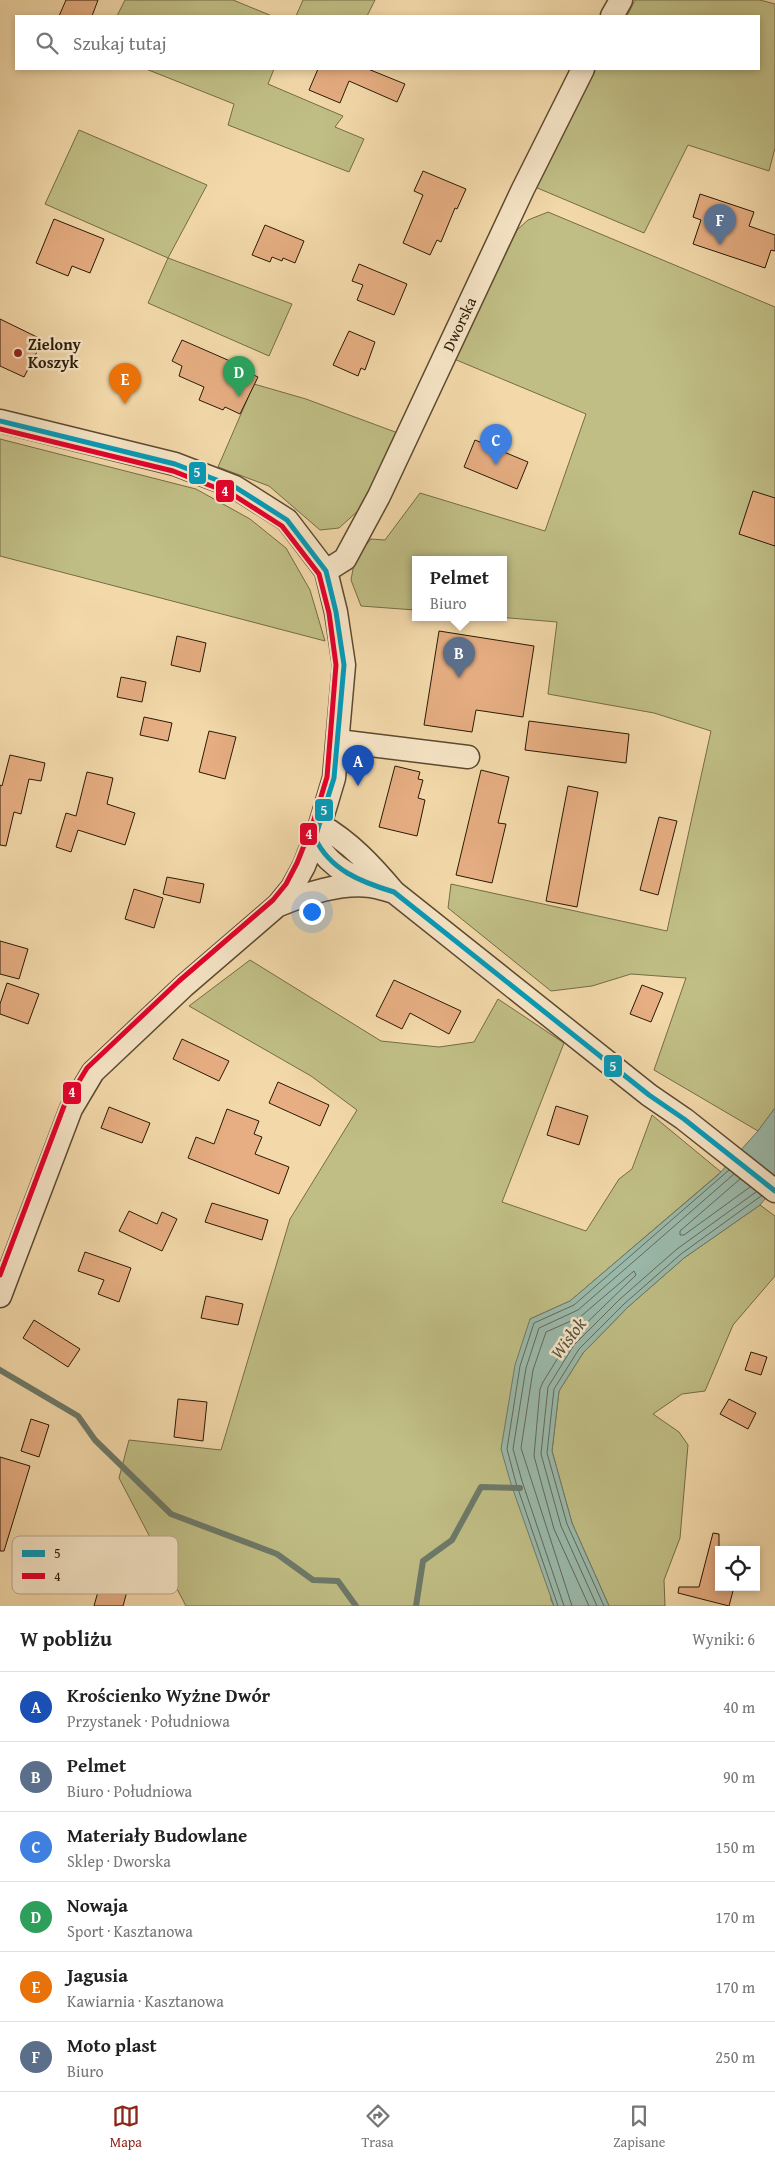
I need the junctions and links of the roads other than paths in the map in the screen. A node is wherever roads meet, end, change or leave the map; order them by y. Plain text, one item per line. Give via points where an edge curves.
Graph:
1 (621, 0) edge
2 (613, 15) edge
3 (582, 70) edge
4 (0, 421) edge
5 (326, 571) junction
6 (338, 741) junction
7 (468, 757) dead end
8 (318, 832) junction
9 (370, 886) junction
10 (394, 892) junction
11 (278, 905) junction
12 (775, 1191) edge
13 (0, 1296) edge

1 - 2 street
3 - 5 street, Dworska via 379,496 345,559
4 - 5 street via 175,464 235,487 287,520
5 - 6 street via 344,665
6 - 7 street
6 - 8 street via 334,778
8 - 9 street via 318,848 325,857
8 - 10 street via 340,837 370,863
8 - 11 street via 296,881
9 - 10 street
9 - 11 street via 310,892
10 - 12 street
11 - 13 street via 184,986 93,1072 71,1109

